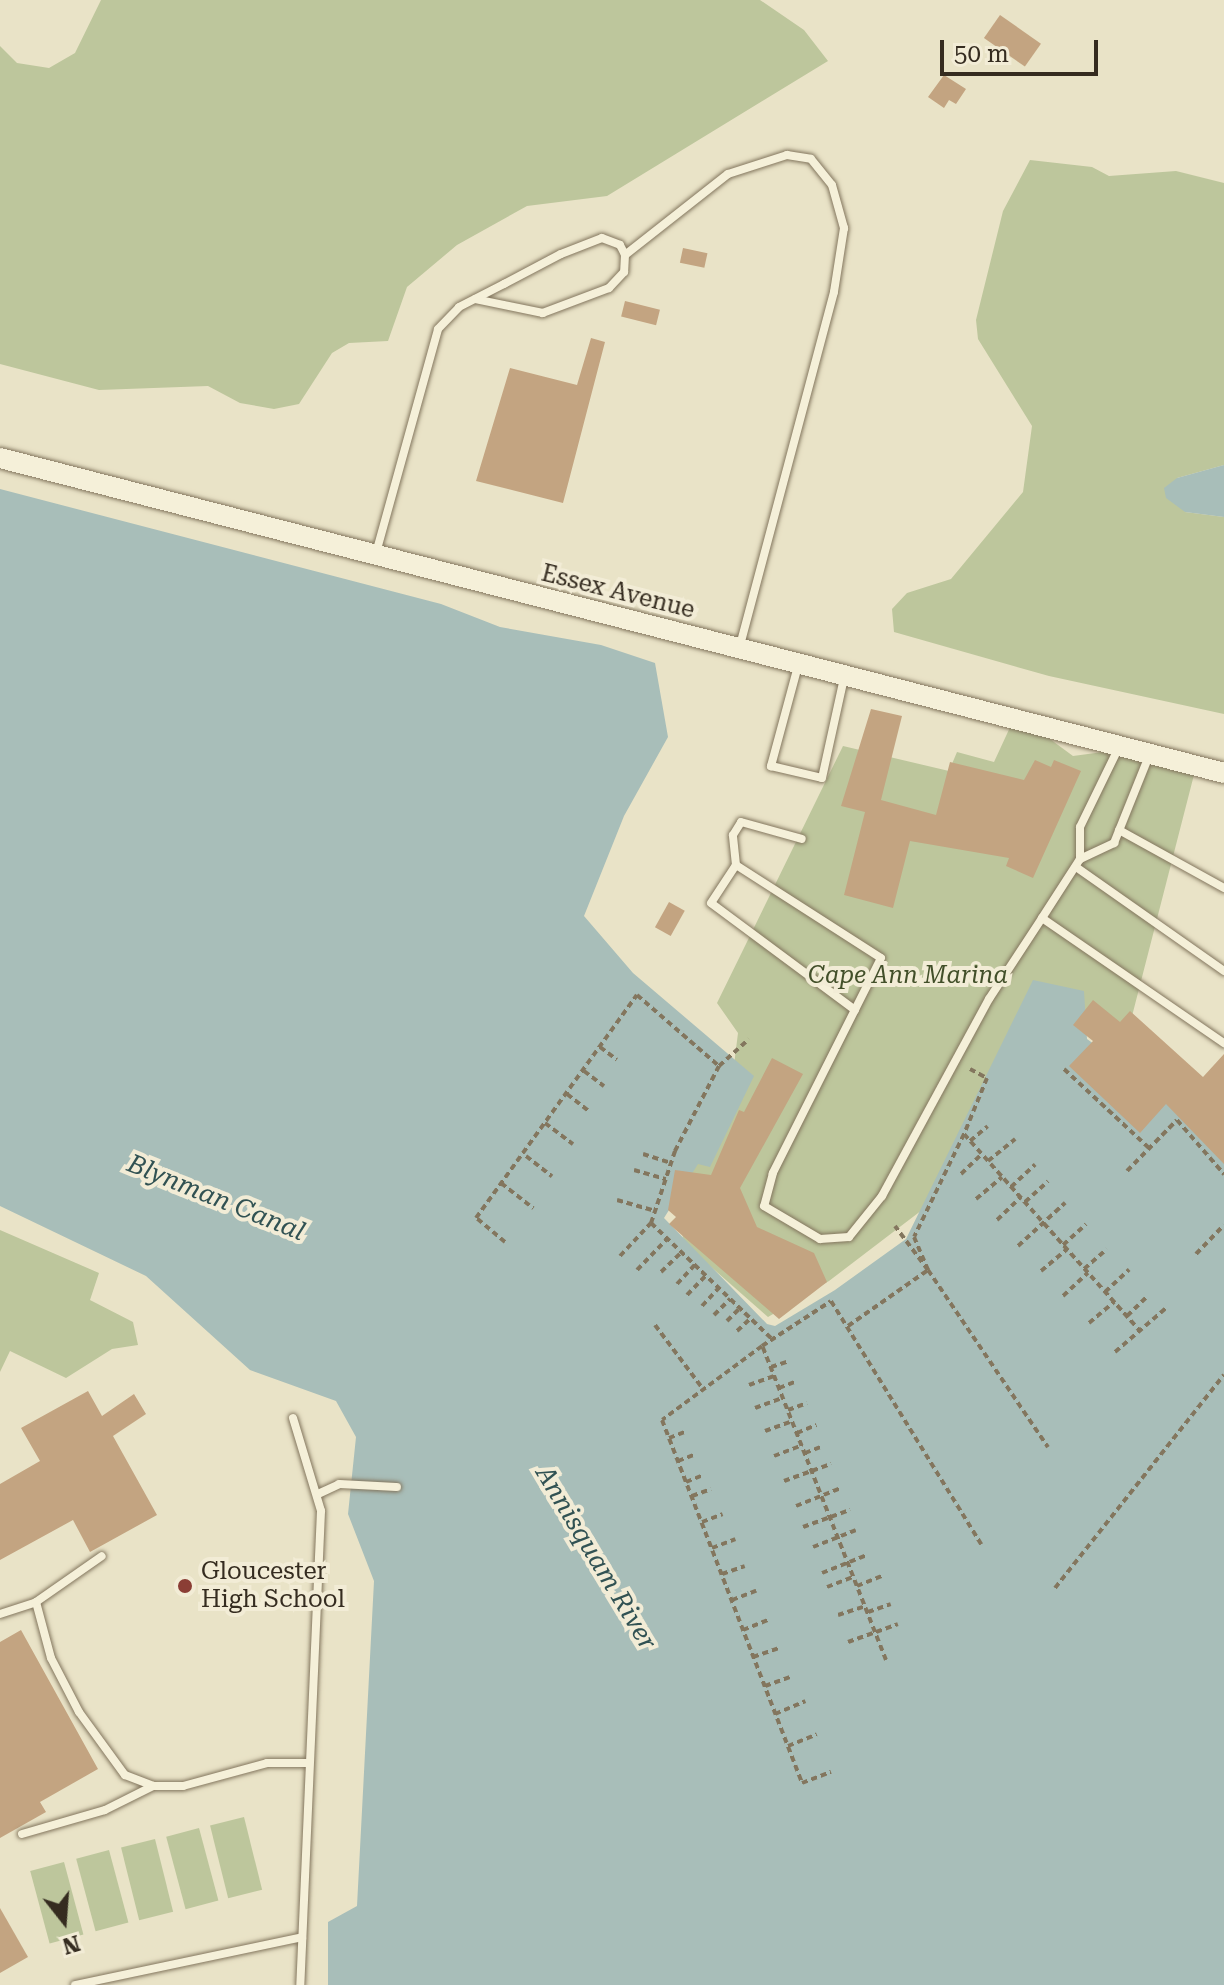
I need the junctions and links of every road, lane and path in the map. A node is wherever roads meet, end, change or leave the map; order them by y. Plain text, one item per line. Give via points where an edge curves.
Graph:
1 (625, 255) junction
2 (475, 299) junction
3 (0, 458) edge
4 (375, 557) junction
5 (739, 650) junction
6 (798, 666) junction
7 (844, 678) junction
8 (1119, 747) junction
9 (1149, 755) junction
10 (1224, 773) edge
11 (1119, 830) junction
12 (802, 839) dead end
13 (1078, 863) junction
14 (736, 865) junction
15 (1224, 888) edge
16 (1042, 918) junction
17 (1224, 971) edge
18 (855, 1010) junction
19 (749, 1039) dead end
20 (1224, 1043) edge
21 (600, 1047) junction
22 (617, 1060) dead end
23 (719, 1066) junction
24 (970, 1069) dead end
25 (1064, 1069) dead end
26 (583, 1070) junction
27 (604, 1086) dead end
28 (566, 1094) junction
29 (590, 1112) dead end
30 (545, 1123) junction
31 (988, 1126) dead end
32 (964, 1134) junction
33 (1015, 1139) dead end
34 (970, 1141) junction
35 (573, 1144) dead end
36 (1149, 1148) junction
37 (643, 1154) dead end
38 (982, 1154) junction
39 (526, 1156) dead end
40 (988, 1161) junction
41 (671, 1163) junction
42 (1035, 1165) dead end
43 (634, 1170) dead end
44 (1127, 1171) dead end
45 (961, 1174) dead end
46 (1224, 1174) edge
47 (552, 1176) dead end
48 (1002, 1177) junction
49 (666, 1179) junction
50 (1048, 1181) dead end
51 (501, 1183) junction
52 (1011, 1187) junction
53 (976, 1199) dead end
54 (617, 1200) dead end
55 (1023, 1200) junction
56 (1065, 1203) dead end
57 (533, 1208) dead end
58 (655, 1211) junction
59 (997, 1220) dead end
60 (651, 1223) junction
61 (1043, 1223) junction
62 (1086, 1224) dead end
63 (1224, 1225) edge
64 (895, 1226) dead end
65 (668, 1238) junction
66 (505, 1242) dead end
67 (1018, 1246) dead end
68 (1065, 1247) junction
69 (1107, 1249) dead end
70 (682, 1252) junction
71 (1196, 1254) dead end
72 (620, 1256) dead end
73 (695, 1265) junction
74 (637, 1270) dead end
75 (928, 1270) junction
76 (1129, 1270) dead end
77 (1041, 1271) dead end
78 (1086, 1271) junction
79 (661, 1272) dead end
80 (706, 1275) junction
81 (677, 1284) dead end
82 (719, 1288) junction
83 (1105, 1292) junction
84 (687, 1295) dead end
85 (1063, 1296) dead end
86 (1147, 1297) dead end
87 (732, 1298) dead end
88 (1114, 1302) junction
89 (702, 1306) dead end
90 (740, 1308) dead end
91 (1166, 1308) dead end
92 (714, 1315) dead end
93 (1127, 1316) junction
94 (750, 1319) dead end
95 (727, 1321) dead end
96 (1089, 1323) dead end
97 (655, 1325) dead end
98 (848, 1326) junction
99 (1139, 1330) junction
100 (737, 1331) dead end
101 (772, 1339) junction
102 (762, 1346) junction
103 (1115, 1352) dead end
104 (789, 1361) dead end
105 (771, 1367) junction
106 (1224, 1375) edge
107 (774, 1376) junction
108 (797, 1381) dead end
109 (749, 1385) dead end
110 (779, 1388) junction
111 (703, 1389) junction
112 (783, 1398) junction
113 (807, 1403) dead end
114 (755, 1408) dead end
115 (788, 1410) junction
116 (293, 1418) dead end
117 (792, 1421) junction
118 (816, 1425) dead end
119 (765, 1431) dead end
120 (685, 1432) dead end
121 (797, 1433) junction
122 (669, 1438) junction
123 (802, 1445) junction
124 (823, 1446) dead end
125 (1048, 1447) dead end
126 (805, 1453) junction
127 (696, 1454) dead end
128 (774, 1456) dead end
129 (678, 1461) junction
130 (831, 1464) dead end
131 (812, 1471) junction
132 (703, 1475) dead end
133 (784, 1481) dead end
134 (686, 1482) junction
135 (397, 1487) dead end
136 (841, 1488) dead end
137 (711, 1489) dead end
138 (318, 1494) junction
139 (821, 1495) junction
140 (692, 1496) junction
141 (796, 1506) dead end
142 (850, 1510) dead end
143 (723, 1514) dead end
144 (830, 1517) junction
145 (702, 1522) junction
146 (803, 1527) dead end
147 (856, 1530) dead end
148 (838, 1537) junction
149 (735, 1539) dead end
150 (981, 1544) dead end
151 (813, 1547) dead end
152 (712, 1548) junction
153 (867, 1555) dead end
154 (102, 1556) dead end
155 (848, 1562) junction
156 (745, 1566) dead end
157 (822, 1573) dead end
158 (722, 1574) junction
159 (882, 1576) dead end
160 (853, 1577) junction
161 (857, 1586) junction
162 (827, 1587) dead end
163 (1055, 1588) dead end
164 (756, 1591) dead end
165 (732, 1600) junction
166 (36, 1602) junction
167 (891, 1604) dead end
168 (865, 1606) junction
169 (868, 1612) junction
170 (0, 1614) edge
171 (838, 1615) dead end
172 (768, 1620) dead end
173 (898, 1624) dead end
174 (743, 1630) junction
175 (875, 1633) junction
176 (848, 1642) dead end
177 (779, 1648) dead end
178 (753, 1657) junction
179 (886, 1660) dead end
180 (790, 1677) dead end
181 (765, 1686) junction
182 (805, 1701) dead end
183 (775, 1714) junction
184 (817, 1734) dead end
185 (788, 1746) junction
186 (308, 1763) junction
187 (831, 1772) dead end
188 (153, 1786) junction
189 (22, 1834) dead end
190 (302, 1937) junction
191 (75, 1985) edge
192 (300, 1985) edge

1 - 2 lane via 620,245 602,238
1 - 2 lane via 624,272 609,288 543,313
1 - 5 lane via 728,174 787,155 811,159 832,185 844,228 834,292
2 - 4 lane via 438,329
3 - 4 street, Essex Avenue
4 - 5 street, Essex Avenue
5 - 6 street, Essex Avenue
6 - 7 street, Essex Avenue
6 - 7 lane via 771,766 822,778
7 - 8 street, Essex Avenue
8 - 9 street, Essex Avenue
8 - 13 lane via 1080,827
9 - 10 street, Essex Avenue
9 - 11 lane
11 - 13 lane via 1114,843
11 - 15 lane
12 - 14 lane via 741,822 733,835
13 - 16 lane
13 - 17 lane
14 - 18 lane via 711,903
14 - 18 lane via 881,958
16 - 18 lane via 982,1011 882,1196 849,1237 820,1239 764,1206 773,1173
16 - 20 lane
19 - 23 path
21 - 22 path
21 - 23 path via 637,995
21 - 26 path
23 - 41 path
24 - 32 path via 987,1078
25 - 36 path
26 - 27 path
26 - 28 path
28 - 29 path
28 - 30 path
30 - 35 path
30 - 51 path
31 - 34 path
32 - 34 path
32 - 75 path via 914,1237
33 - 40 path
34 - 38 path
36 - 44 path
36 - 46 path via 1177,1120
37 - 41 path
38 - 40 path
38 - 45 path
39 - 47 path
40 - 48 path
41 - 49 path
42 - 52 path
43 - 49 path
48 - 52 path
48 - 53 path
49 - 58 path
50 - 55 path
51 - 57 path
51 - 66 path via 476,1218
52 - 55 path
54 - 58 path
55 - 59 path
55 - 61 path
56 - 61 path
58 - 60 path
60 - 65 path
60 - 72 path
61 - 67 path
61 - 68 path
62 - 68 path
63 - 71 path
64 - 75 path
65 - 70 path
65 - 74 path
68 - 77 path
68 - 78 path
69 - 78 path
70 - 73 path
70 - 79 path
73 - 80 path
73 - 81 path
75 - 98 path
75 - 125 path
76 - 83 path
78 - 83 path
78 - 85 path
80 - 82 path
80 - 84 path
82 - 89 path
82 - 101 path
83 - 88 path
86 - 93 path
87 - 92 path
88 - 93 path
88 - 96 path
90 - 95 path
91 - 99 path
93 - 99 path
94 - 100 path
97 - 111 path
98 - 101 path via 831,1301
98 - 150 path
99 - 103 path
101 - 102 path
102 - 105 path
102 - 111 path
104 - 105 path
105 - 107 path
106 - 163 path
107 - 109 path
107 - 110 path
108 - 110 path
110 - 112 path
111 - 122 path via 662,1420
112 - 114 path
112 - 115 path
113 - 115 path
115 - 117 path
116 - 138 lane
117 - 119 path
117 - 121 path
118 - 121 path
120 - 122 path
121 - 123 path
122 - 129 path
123 - 126 path
123 - 128 path
124 - 126 path
126 - 131 path
127 - 129 path
129 - 134 path
130 - 131 path
131 - 133 path
131 - 139 path
132 - 134 path
134 - 140 path
135 - 138 lane via 339,1484
136 - 139 path
137 - 140 path
138 - 186 lane
139 - 141 path
139 - 144 path
140 - 145 path
142 - 144 path
143 - 145 path
144 - 146 path
144 - 148 path
145 - 152 path
147 - 148 path
148 - 151 path
148 - 155 path
149 - 152 path
152 - 158 path
153 - 155 path
154 - 166 lane
155 - 157 path
155 - 160 path
156 - 158 path
158 - 165 path
159 - 161 path
160 - 161 path
160 - 162 path
161 - 168 path
164 - 165 path
165 - 174 path
166 - 170 lane
166 - 188 lane via 51,1658 109,1760 125,1775
167 - 169 path
168 - 169 path
168 - 171 path
169 - 175 path
172 - 174 path
173 - 175 path
174 - 178 path
175 - 176 path
175 - 179 path
177 - 178 path
178 - 181 path
180 - 181 path
181 - 183 path
182 - 183 path
183 - 185 path
184 - 185 path
185 - 187 path via 802,1783
186 - 188 lane via 267,1763 183,1786
186 - 190 lane
188 - 189 lane via 105,1810
190 - 191 lane
190 - 192 lane

